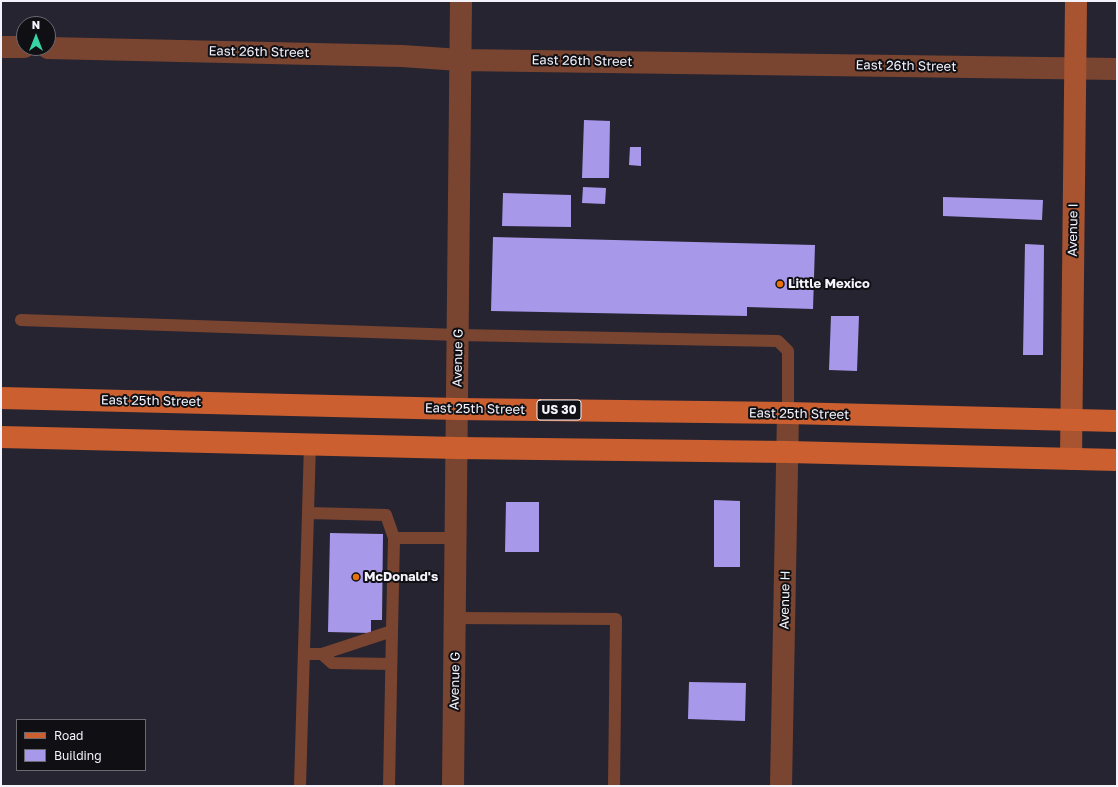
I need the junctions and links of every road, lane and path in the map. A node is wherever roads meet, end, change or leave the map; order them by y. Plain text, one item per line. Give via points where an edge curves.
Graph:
1 (461, 1) edge
2 (1076, 1) edge
3 (1, 47) edge
4 (16, 47) edge
5 (56, 48) edge
6 (460, 60) junction
7 (1075, 68) junction
8 (1117, 69) edge
9 (21, 320) dead end
10 (458, 334) junction
11 (1, 398) edge
12 (457, 409) junction
13 (788, 413) junction
14 (1071, 420) junction
15 (1117, 421) edge
16 (1, 437) edge
17 (310, 444) junction
18 (457, 448) junction
19 (788, 452) junction
20 (1071, 459) junction
21 (1117, 460) edge
22 (308, 513) junction
23 (394, 538) junction
24 (456, 538) junction
25 (456, 618) junction
26 (392, 631) junction
27 (304, 654) junction
28 (322, 654) junction
29 (392, 664) junction
30 (300, 786) edge
31 (389, 786) edge
32 (454, 786) edge
33 (614, 786) edge
34 (781, 786) edge

1 - 6 street, Avenue G
2 - 7 street, Avenue I
3 - 4 street
5 - 6 street, East 26th Street via 402,56
6 - 7 street, East 26th Street
6 - 10 street, Avenue G
7 - 8 street, East 26th Street
7 - 14 street, Avenue I
9 - 10 lane
10 - 12 street, Avenue G
10 - 13 lane via 778,341 788,351
11 - 12 main road, East 25th Street / US 30
12 - 13 main road, East 25th Street / US 30
12 - 18 street, Avenue G
13 - 14 main road, East 25th Street / US 30
13 - 19 street, Avenue H
14 - 15 main road, East 25th Street / US 30
14 - 20 street, Avenue I
16 - 17 main road
17 - 18 main road
17 - 22 lane
18 - 19 main road
18 - 24 street, Avenue G
19 - 20 main road
19 - 34 street, Avenue H
20 - 21 main road
22 - 23 lane via 386,515
22 - 27 lane
23 - 24 lane
23 - 26 lane
24 - 25 street, Avenue G
25 - 32 street, Avenue G
25 - 33 lane via 616,619
26 - 28 lane
26 - 29 lane
27 - 28 lane
27 - 30 lane
28 - 29 lane via 332,663
29 - 31 lane

